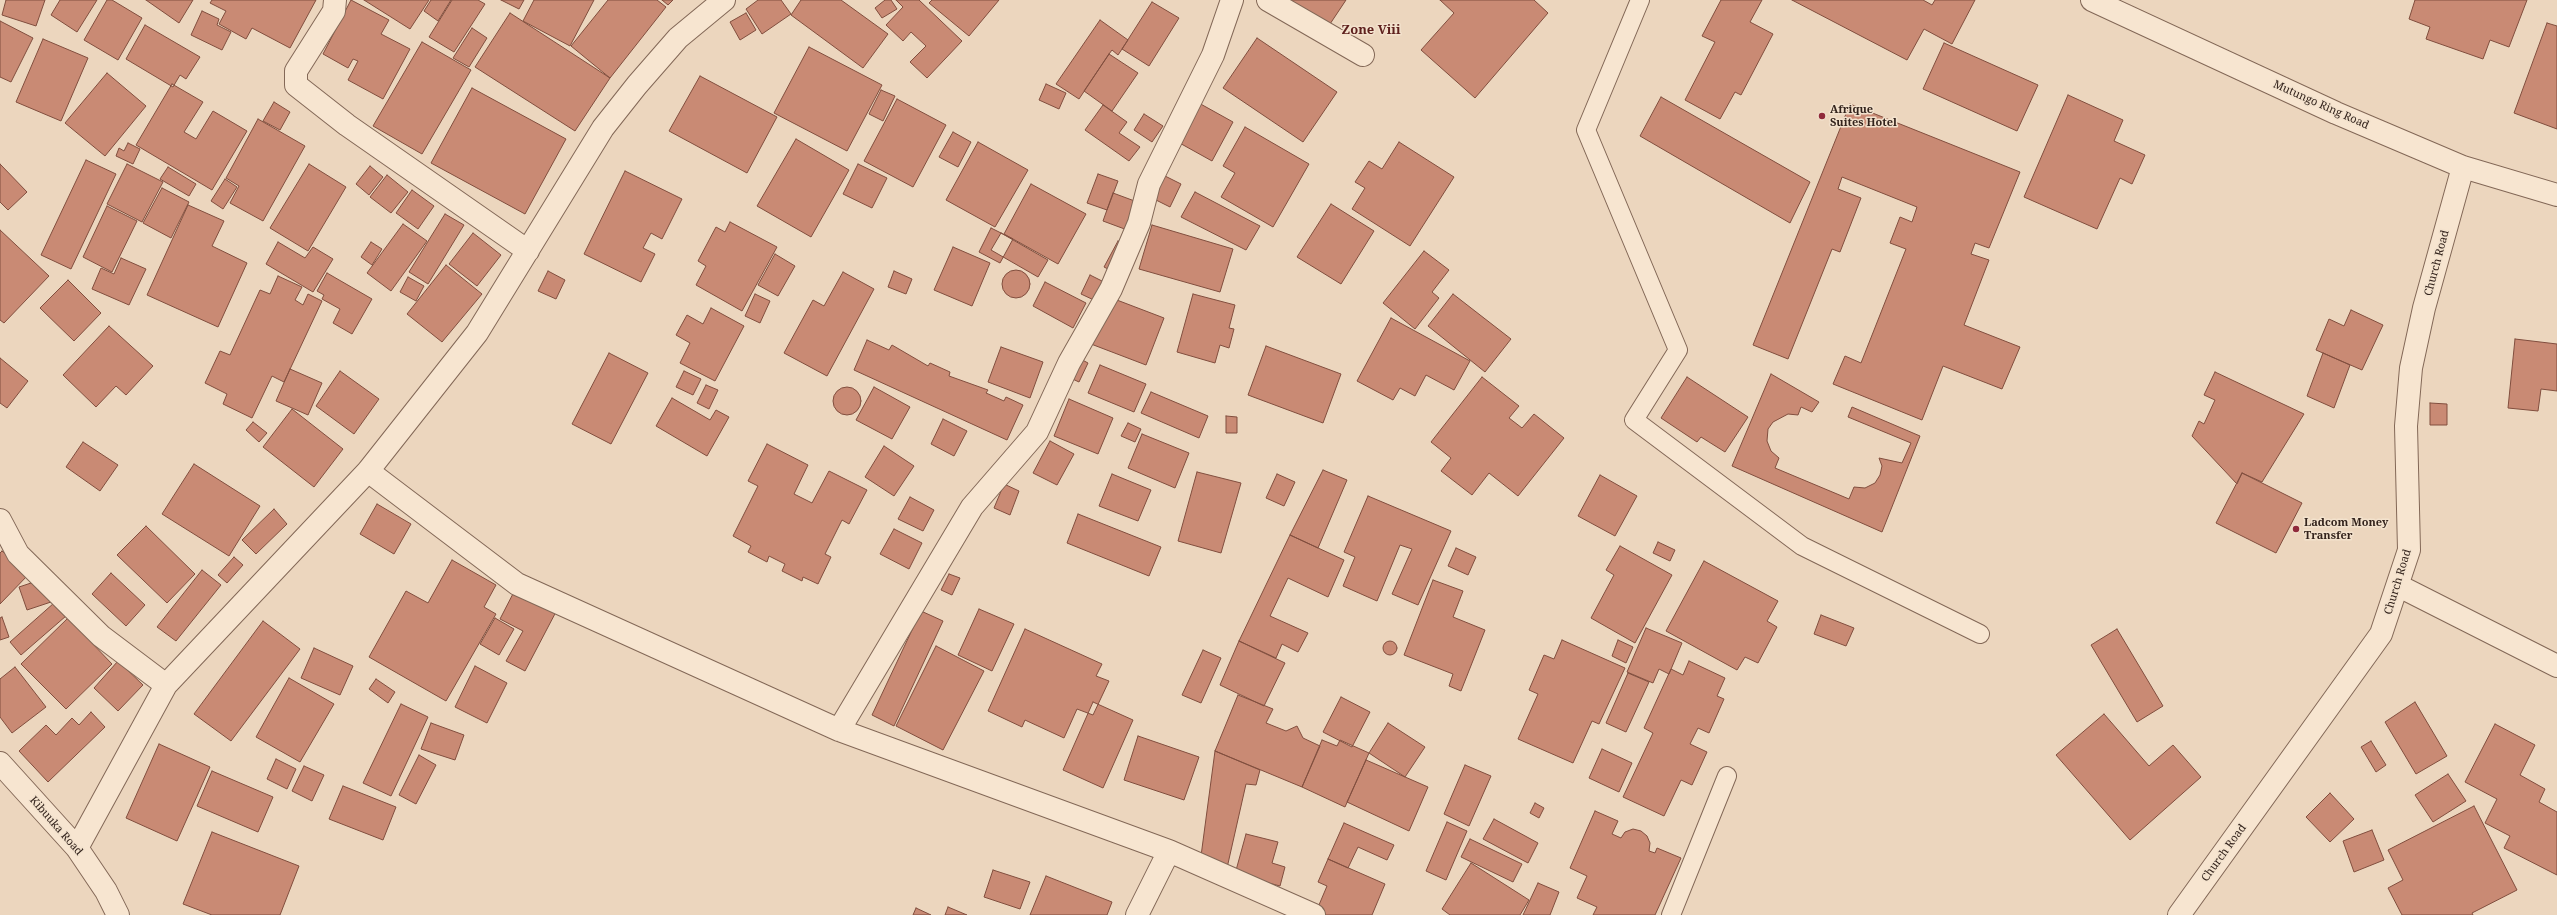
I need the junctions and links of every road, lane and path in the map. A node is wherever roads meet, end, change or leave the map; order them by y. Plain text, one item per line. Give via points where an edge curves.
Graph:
1 (334, 0) edge
2 (724, 0) edge
3 (1232, 0) edge
4 (1268, 0) edge
5 (1640, 0) edge
6 (2092, 0) edge
7 (1363, 55) dead end
8 (2463, 166) junction
9 (2557, 195) edge
10 (528, 251) junction
11 (368, 471) junction
12 (0, 520) edge
13 (2399, 586) junction
14 (1980, 634) dead end
15 (2557, 666) edge
16 (166, 685) junction
17 (839, 730) junction
18 (0, 763) edge
19 (1727, 776) dead end
20 (78, 848) junction
21 (1169, 851) junction
22 (118, 915) edge
23 (1137, 915) edge
24 (1314, 915) edge
25 (1671, 915) edge
26 (2180, 915) edge

1 - 10 street via 334,11 296,71 296,85 347,125
2 - 10 street via 678,38 603,128
3 - 17 street via 1213,55 1149,184 1139,223 1111,289 1070,363 1038,432 972,507
4 - 7 street
5 - 14 lane via 1586,130 1678,350 1634,420 1802,546
6 - 8 street, Mutungo Ring Road via 2328,109
8 - 9 street, Mutungo Ring Road
8 - 13 street, Church Road via 2424,308 2412,368 2406,426 2409,550
10 - 11 street via 477,333
11 - 16 street
11 - 17 street via 517,584
12 - 16 street via 18,554 101,636
13 - 15 street
13 - 26 street, Church Road via 2381,634
16 - 20 street
17 - 21 street
18 - 20 street, Kibuuka Road
19 - 25 lane
20 - 22 street, Kibuuka Road
21 - 23 street
21 - 24 street

